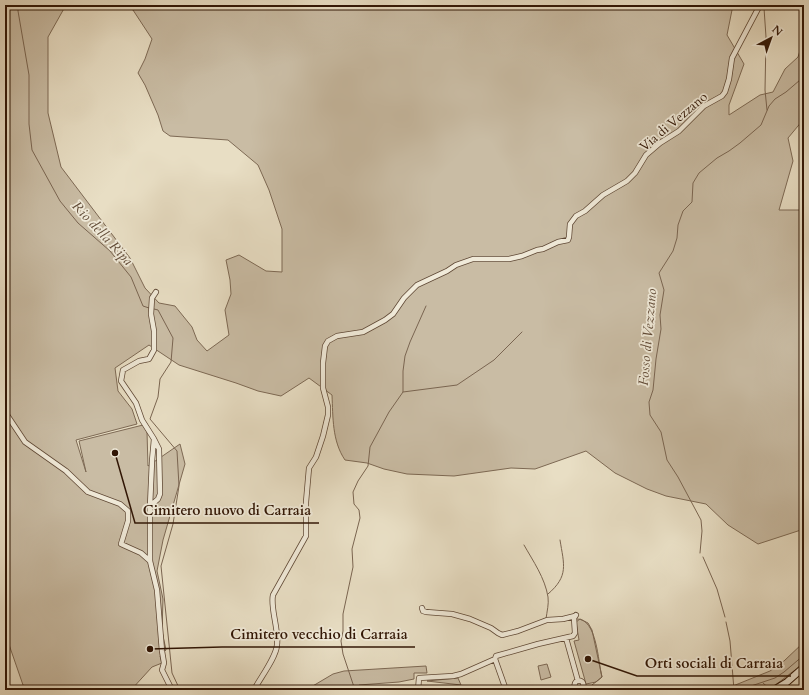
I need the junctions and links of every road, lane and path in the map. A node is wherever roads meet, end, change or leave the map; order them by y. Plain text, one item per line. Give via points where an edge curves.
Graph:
1 (760, 5) edge
2 (156, 292) dead end
3 (5, 412) edge
4 (154, 439) junction
5 (151, 477) junction
6 (160, 477) junction
7 (150, 506) junction
8 (150, 560) junction
9 (422, 608) dead end
10 (566, 638) junction
11 (495, 659) junction
12 (804, 667) edge
13 (578, 681) dead end
14 (172, 690) edge
15 (254, 690) edge
16 (418, 690) edge
17 (506, 690) edge
18 (774, 690) edge

1 - 15 street, Via di Vezzano via 732,58 729,79 722,96 704,106 679,131 646,155 627,181 603,195 576,216 570,224 568,240 522,256 473,259 456,265 417,285 393,314 363,332 337,336 328,341 323,363 323,388 328,415 316,457 309,468 306,536 273,595 278,645
2 - 4 street via 152,298 151,314 154,350 149,359 139,361 123,370 121,381 136,403 142,420
3 - 8 street via 25,442 88,492 120,504 128,511 128,521 121,544
4 - 5 street
4 - 6 street via 159,449
5 - 6 street
5 - 7 street
6 - 7 street via 160,494
7 - 8 street
8 - 14 street via 157,590 164,663 162,670
9 - 10 street via 426,612 452,614 470,619 502,634 547,620 576,615 576,634
10 - 11 street via 496,656
10 - 13 street
11 - 16 street via 453,676 419,678
11 - 17 street
12 - 18 main road

